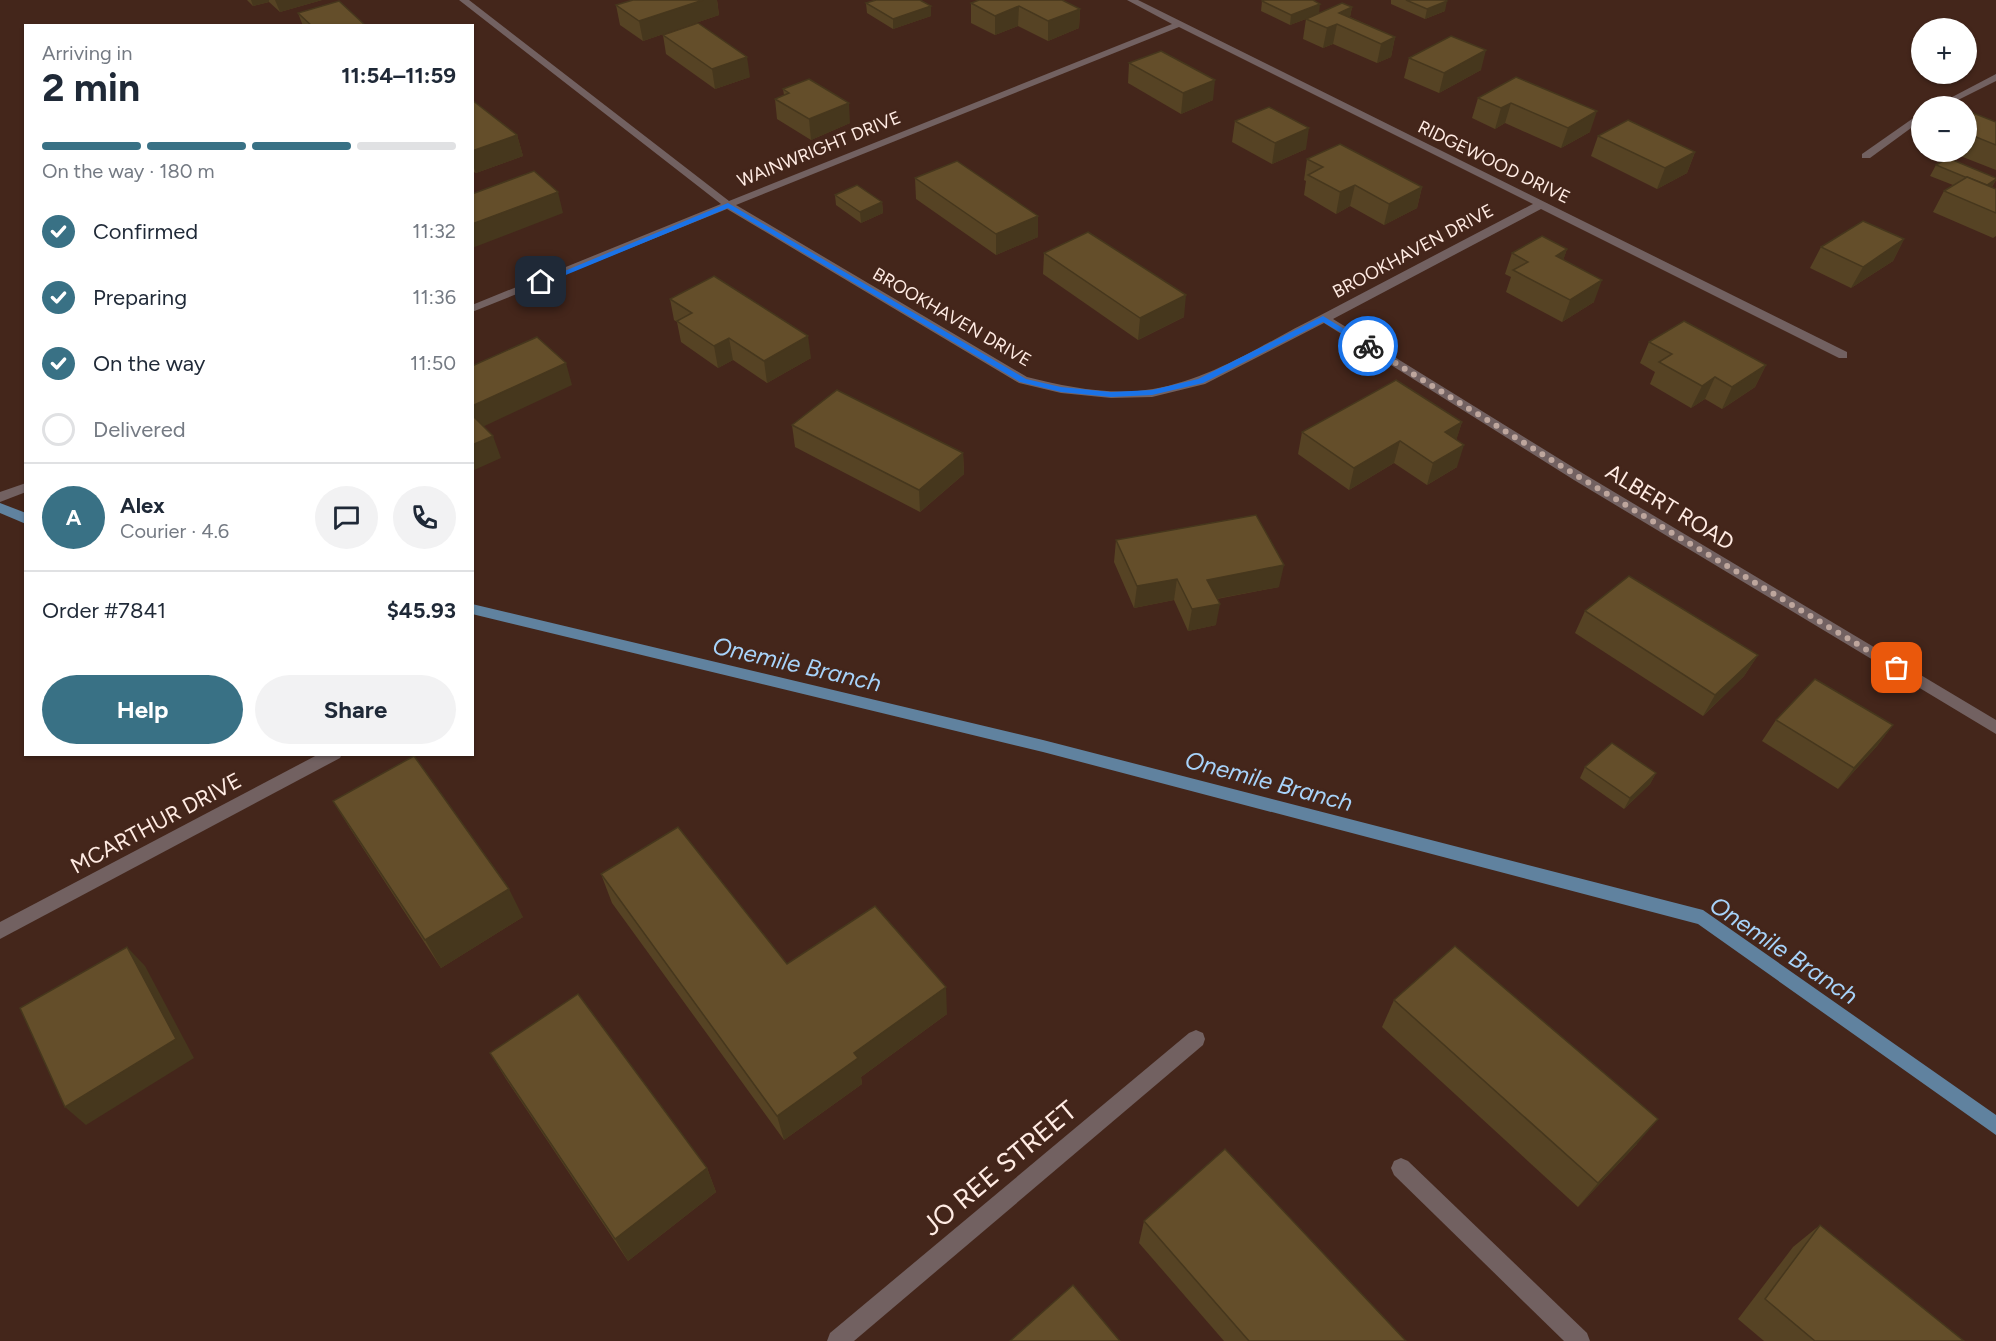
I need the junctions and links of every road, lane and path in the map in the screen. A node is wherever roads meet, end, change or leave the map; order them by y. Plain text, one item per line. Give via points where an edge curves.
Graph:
1 (463, 0) edge
2 (1131, 0) edge
3 (1179, 24) junction
4 (1996, 77) edge
5 (1959, 96) edge
6 (1911, 123) edge
7 (1866, 156) dead end
8 (1542, 204) junction
9 (728, 205) junction
10 (474, 308) edge
11 (1323, 318) junction
12 (1843, 355) dead end
13 (24, 488) edge
14 (0, 497) edge
15 (1996, 728) edge
16 (330, 756) edge
17 (0, 931) edge
18 (1196, 1039) dead end
19 (1401, 1168) dead end
20 (838, 1341) edge
21 (1579, 1341) edge

1 - 9 street, BROOKHAVEN DRIVE
2 - 3 street, RIDGEWOOD DRIVE
3 - 8 street, RIDGEWOOD DRIVE
3 - 9 street, WAINWRIGHT DRIVE
4 - 5 street
6 - 7 street
8 - 11 street, BROOKHAVEN DRIVE
8 - 12 street, RIDGEWOOD DRIVE
9 - 10 street, WAINWRIGHT DRIVE
9 - 11 street, BROOKHAVEN DRIVE via 1023,380 1061,389 1152,393 1200,381
11 - 15 street, ALBERT ROAD
13 - 14 street
16 - 17 street, MCARTHUR DRIVE
18 - 20 street, JO REE STREET
19 - 21 street

